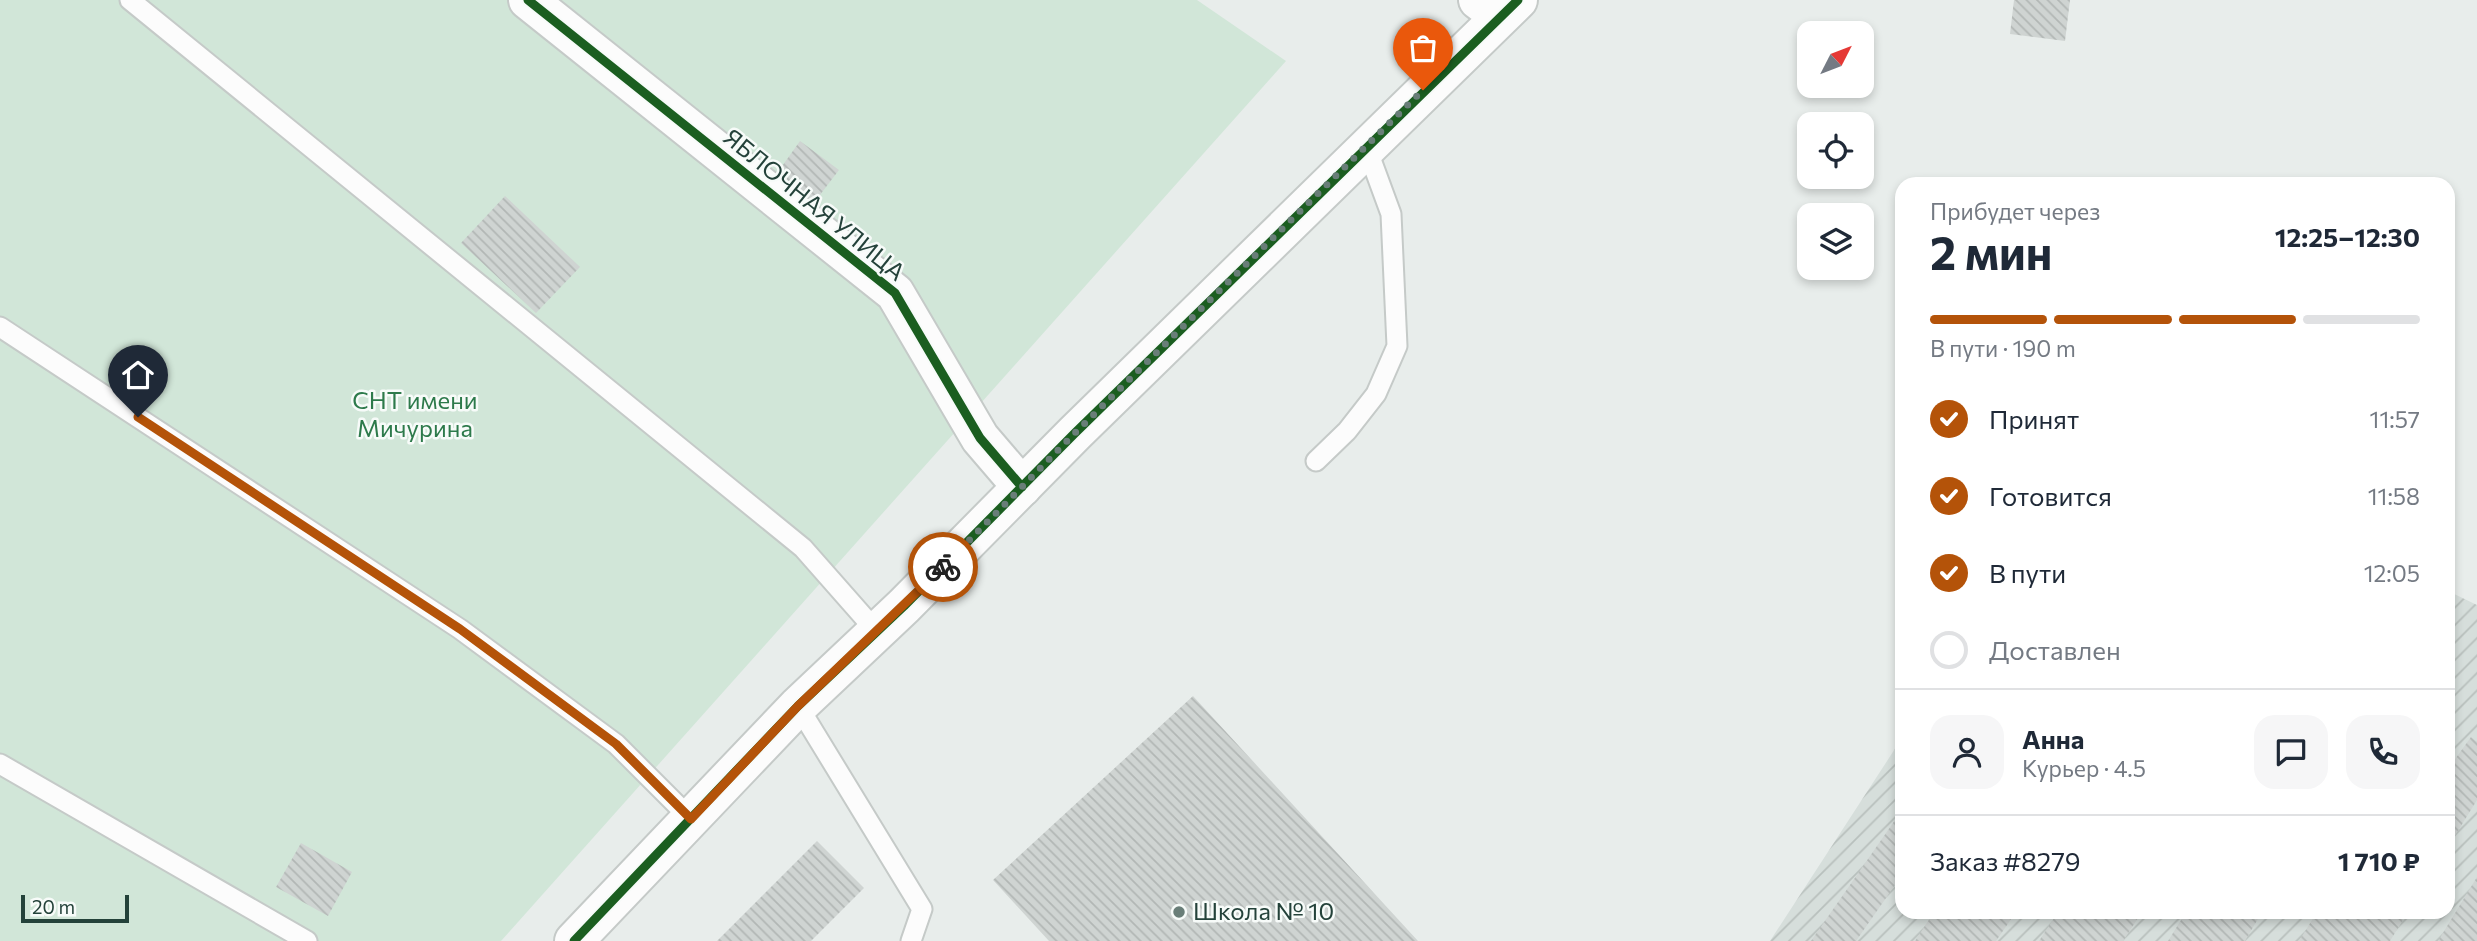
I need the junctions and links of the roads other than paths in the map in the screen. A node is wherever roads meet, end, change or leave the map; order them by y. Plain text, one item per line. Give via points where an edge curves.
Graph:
1 (130, 0) edge
2 (528, 0) edge
3 (1498, 5) edge
4 (1366, 146) junction
5 (0, 327) edge
6 (1316, 461) dead end
7 (1022, 487) junction
8 (877, 632) junction
9 (798, 706) junction
10 (0, 764) edge
11 (691, 819) junction
12 (307, 941) edge
13 (574, 941) edge
14 (911, 941) edge

1 - 8 lane via 803,548
2 - 7 street, ЯБЛОЧНАЯ УЛИЦА via 895,293 980,439
3 - 4 street
4 - 6 lane via 1391,214 1397,346 1376,394
4 - 7 street
5 - 11 lane via 460,629 616,744
7 - 8 street
8 - 9 street
9 - 11 street
9 - 14 lane via 922,909
10 - 12 lane
11 - 13 street

